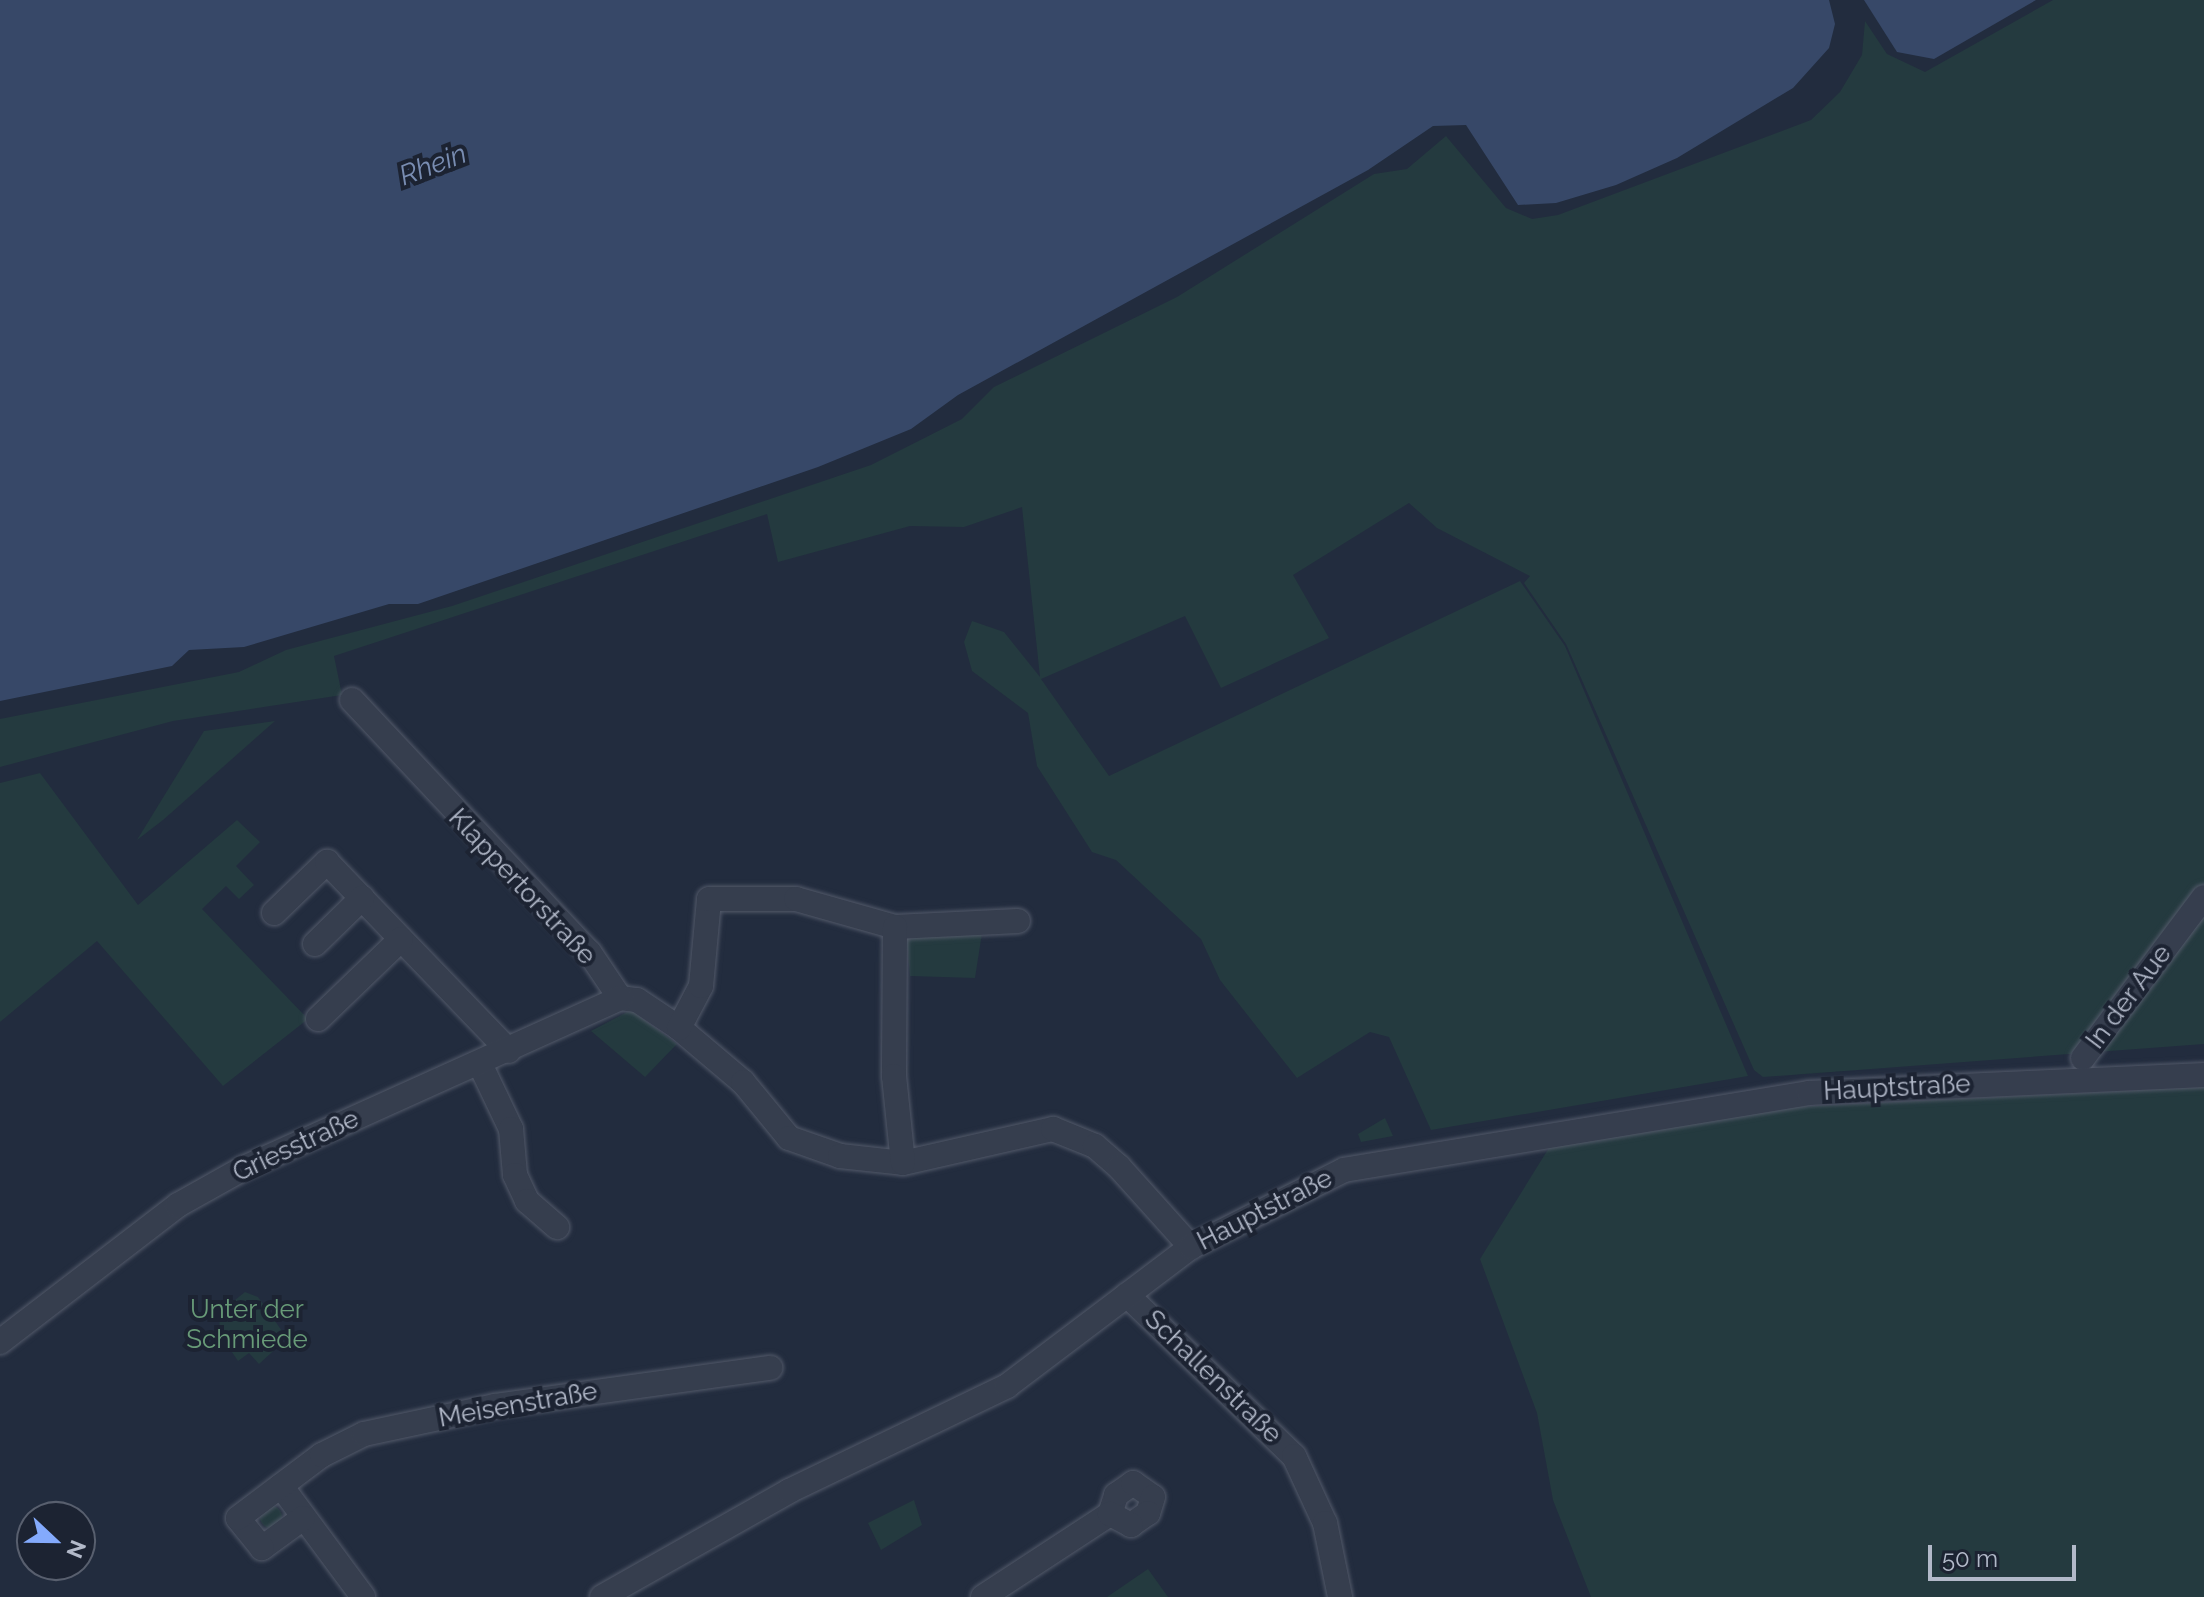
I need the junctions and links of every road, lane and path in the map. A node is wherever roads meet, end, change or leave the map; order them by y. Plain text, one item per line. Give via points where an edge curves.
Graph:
1 (352, 700) dead end
2 (2204, 897) edge
3 (362, 898) junction
4 (274, 913) dead end
5 (1018, 921) dead end
6 (895, 927) junction
7 (401, 939) junction
8 (315, 944) dead end
9 (620, 998) junction
10 (318, 1019) dead end
11 (679, 1028) junction
12 (509, 1051) junction
13 (2083, 1058) dead end
14 (480, 1064) junction
15 (2204, 1075) edge
16 (903, 1163) junction
17 (557, 1227) dead end
18 (1191, 1247) junction
19 (1127, 1295) junction
20 (0, 1342) edge
21 (770, 1368) dead end
22 (281, 1486) junction
23 (1110, 1514) dead end
24 (303, 1518) junction
25 (363, 1597) edge
26 (602, 1597) edge
27 (983, 1597) edge
28 (1340, 1597) edge

1 - 9 street, Klappertorstraße via 589,952
2 - 13 street, In der Aue
3 - 4 street via 327,862
3 - 7 street
3 - 8 street
5 - 6 street
6 - 11 street via 796,899 709,899 701,986
6 - 16 street via 894,1076
7 - 10 street
7 - 12 street
9 - 11 street via 637,1000
9 - 12 street, Griesstraße
11 - 16 street via 743,1082 789,1138 840,1156
12 - 14 street, Griesstraße
14 - 17 street via 511,1129 515,1175 527,1201
14 - 20 street, Griesstraße via 178,1205
15 - 18 street, Hauptstraße via 1809,1093 1413,1154 1310,1183
16 - 18 street via 1053,1129 1107,1156
18 - 19 street, Hauptstraße
19 - 26 street, Hauptstraße via 1007,1386 789,1491
19 - 28 street, Schallenstraße via 1294,1456 1325,1523
21 - 22 street, Meisenstraße via 495,1406 364,1434
22 - 24 street
22 - 24 street, Meisenstraße via 238,1518 262,1548
23 - 27 street
24 - 25 street

